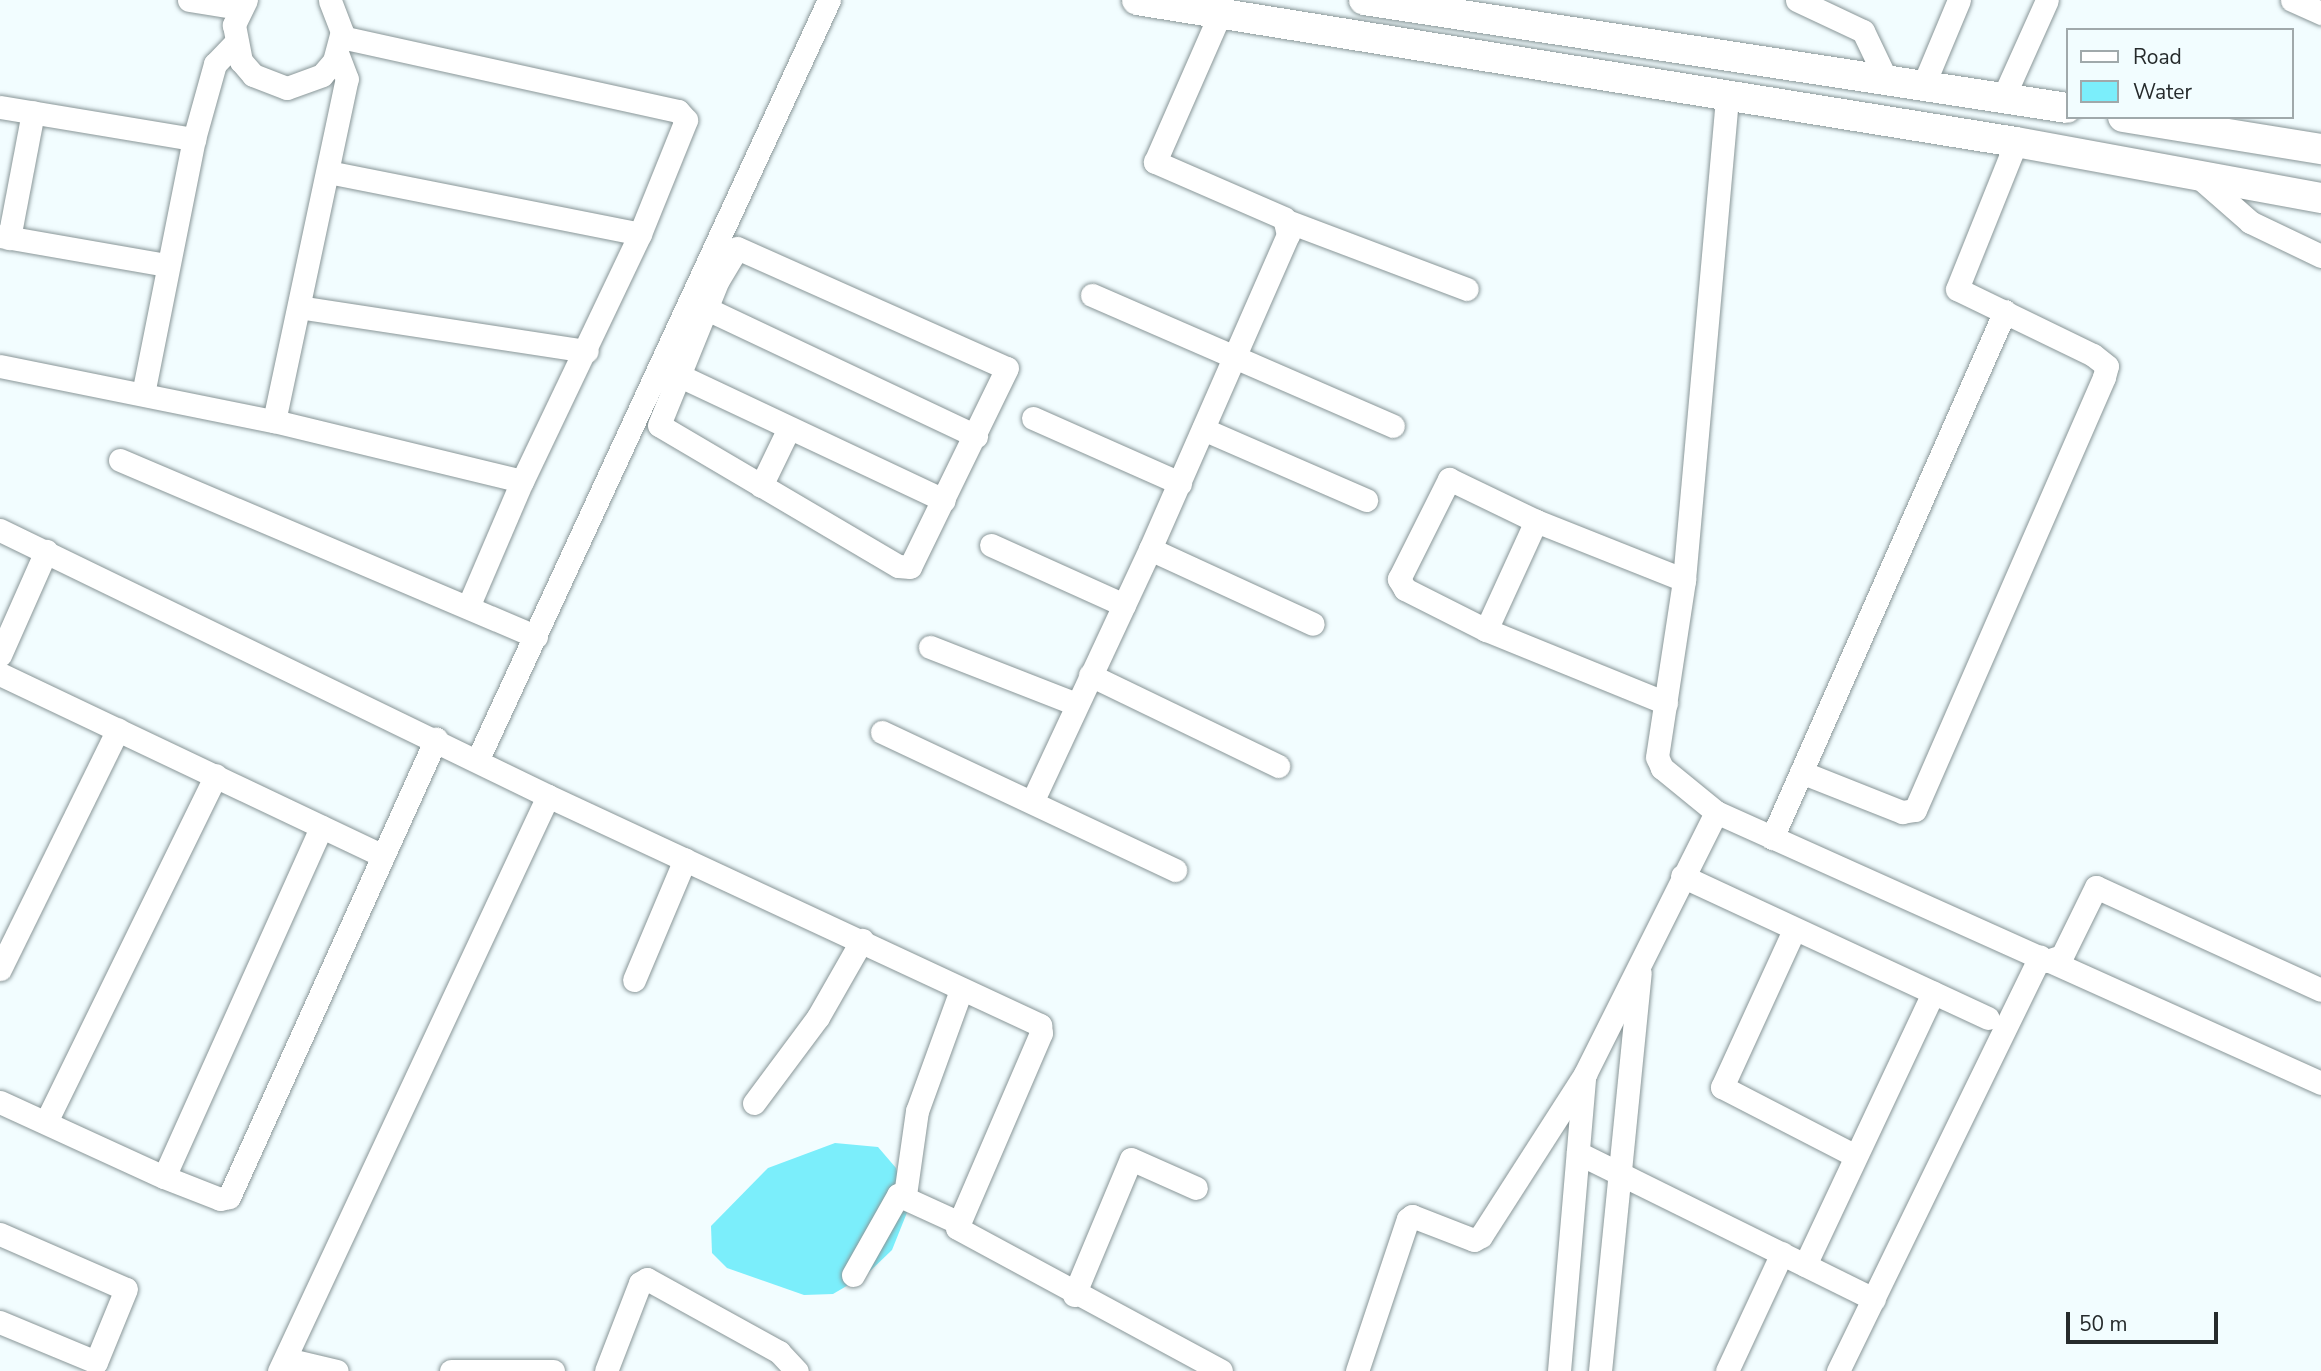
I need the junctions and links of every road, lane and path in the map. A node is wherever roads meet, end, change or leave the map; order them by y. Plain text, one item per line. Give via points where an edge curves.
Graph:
1 (189, 0) edge
2 (330, 0) edge
3 (829, 0) edge
4 (1137, 0) edge
5 (1364, 0) edge
6 (1797, 0) edge
7 (1959, 0) edge
8 (2047, 0) edge
9 (2292, 0) edge
10 (243, 4) edge
11 (2321, 13) edge
12 (1220, 14) junction
13 (234, 44) junction
14 (339, 45) junction
15 (1887, 81) junction
16 (1923, 86) junction
17 (1727, 94) junction
18 (2003, 98) junction
19 (0, 107) edge
20 (2066, 108) edge
21 (33, 112) junction
22 (2135, 119) edge
23 (194, 139) junction
24 (2016, 142) junction
25 (2321, 149) edge
26 (328, 172) junction
27 (2200, 178) junction
28 (2321, 198) edge
29 (1287, 221) junction
30 (640, 233) junction
31 (5, 237) edge
32 (2321, 256) edge
33 (167, 265) junction
34 (710, 275) junction
35 (1467, 289) dead end
36 (1092, 295) dead end
37 (299, 307) junction
38 (705, 308) junction
39 (2005, 312) junction
40 (587, 351) junction
41 (1236, 356) junction
42 (0, 366) edge
43 (676, 374) junction
44 (143, 394) junction
45 (1033, 418) dead end
46 (274, 421) junction
47 (1393, 426) dead end
48 (789, 428) junction
49 (1203, 429) junction
50 (976, 436) junction
51 (121, 460) dead end
52 (522, 481) junction
53 (1180, 483) junction
54 (761, 486) junction
55 (944, 500) junction
56 (1366, 500) dead end
57 (1536, 522) junction
58 (0, 530) edge
59 (990, 545) dead end
60 (1150, 549) junction
61 (46, 551) junction
62 (1684, 580) junction
63 (1124, 605) junction
64 (468, 607) junction
65 (1313, 624) dead end
66 (1486, 630) junction
67 (536, 637) junction
68 (930, 647) dead end
69 (0, 655) edge
70 (0, 674) edge
71 (1090, 675) junction
72 (1666, 703) junction
73 (1076, 704) junction
74 (118, 729) junction
75 (882, 732) dead end
76 (436, 739) junction
77 (477, 761) junction
78 (1278, 766) dead end
79 (1801, 772) junction
80 (216, 775) junction
81 (548, 796) junction
82 (1033, 800) junction
83 (1716, 812) junction
84 (321, 827) junction
85 (1772, 838) junction
86 (383, 856) junction
87 (685, 859) junction
88 (1175, 870) dead end
89 (1682, 876) junction
90 (1794, 930) junction
91 (862, 940) junction
92 (1642, 956) junction
93 (2046, 960) junction
94 (0, 970) edge
95 (634, 980) dead end
96 (961, 990) junction
97 (2321, 990) edge
98 (1933, 993) junction
99 (1987, 1018) dead end
100 (1585, 1074) junction
101 (2321, 1083) edge
102 (0, 1102) edge
103 (754, 1103) dead end
104 (46, 1122) junction
105 (1578, 1153) junction
106 (1854, 1155) junction
107 (1620, 1174) junction
108 (164, 1177) junction
109 (1196, 1188) dead end
110 (905, 1195) junction
111 (957, 1222) junction
112 (0, 1234) edge
113 (1782, 1253) junction
114 (1805, 1265) junction
115 (853, 1275) dead end
116 (1074, 1294) junction
117 (1874, 1298) junction
118 (0, 1322) edge
119 (283, 1365) edge
120 (337, 1371) edge
121 (451, 1371) edge
122 (553, 1371) edge
123 (606, 1371) edge
124 (797, 1371) edge
125 (1222, 1371) edge
126 (1357, 1371) edge
127 (1559, 1371) edge
128 (1600, 1371) edge
129 (1727, 1371) edge
130 (1838, 1371) edge

1 - 10 street
2 - 14 street via 340,19
3 - 34 street
4 - 12 main road
5 - 15 main road
6 - 15 street via 1863,31
7 - 16 street
8 - 18 street
9 - 11 street
10 - 13 street
12 - 17 main road via 1320,26
12 - 29 street via 1155,162
13 - 14 street via 253,75 287,88 322,75
13 - 23 street via 215,64
14 - 26 street via 346,79
14 - 30 street via 684,114 685,127
15 - 16 main road
16 - 18 main road
17 - 24 main road
17 - 62 street
18 - 20 main road
19 - 21 street
21 - 23 street
21 - 31 street
22 - 25 main road
23 - 33 street
24 - 27 main road
24 - 39 street via 1956,286
26 - 30 street
26 - 37 street
27 - 28 main road
27 - 32 street via 2250,222
29 - 35 street
29 - 41 street via 1288,235
30 - 40 street
31 - 33 street
33 - 44 street
34 - 38 street
34 - 50 street via 737,248 1007,368
34 - 67 street
36 - 41 street
37 - 40 street
37 - 46 street
38 - 43 street
38 - 50 street
39 - 79 street
39 - 79 street via 2093,355 2107,370 1923,793 1915,810 1902,812
40 - 52 street
41 - 47 street
41 - 49 street
42 - 44 street
43 - 48 street
43 - 54 street via 657,421 662,429
44 - 46 street
45 - 53 street
46 - 52 street
48 - 54 street
48 - 55 street
49 - 53 street
49 - 56 street
50 - 55 street
51 - 64 street
52 - 64 street
53 - 60 street
54 - 55 street via 906,568 913,565
57 - 62 street
57 - 66 street
57 - 66 street via 1446,480 1401,576 1399,583 1405,589
58 - 61 street
59 - 63 street
60 - 63 street
60 - 65 street
61 - 69 street
61 - 76 street
62 - 72 street
63 - 71 street
64 - 67 street
66 - 72 street
67 - 77 street
68 - 73 street
70 - 74 street
71 - 73 street
71 - 78 street
72 - 83 street via 1657,762
73 - 82 street
74 - 80 street
74 - 94 street
75 - 82 street
76 - 77 street
76 - 86 street
77 - 81 street
79 - 85 street
80 - 84 street
80 - 104 street
81 - 87 street
81 - 119 street
82 - 88 street
83 - 85 street
83 - 89 street
84 - 86 street
84 - 108 street
85 - 93 street
86 - 108 street via 229,1197 220,1199
87 - 91 street
87 - 95 street
89 - 90 street
89 - 92 street
90 - 98 street
90 - 106 street via 1721,1087
91 - 96 street
91 - 103 street via 818,1017
92 - 100 street
92 - 107 street
93 - 97 street via 2062,956 2096,887
93 - 101 street
93 - 117 street
96 - 110 street via 917,1111
96 - 111 street via 1037,1023 1042,1030
98 - 99 street
98 - 106 street
100 - 105 street
100 - 126 street via 1479,1238 1410,1217
102 - 104 street
104 - 108 street
105 - 107 street
105 - 127 street
106 - 114 street
107 - 113 street
107 - 128 street
109 - 116 street via 1130,1160
110 - 111 street
110 - 115 street via 897,1196
111 - 116 street via 958,1229
112 - 118 street via 126,1289 96,1362
113 - 114 street
113 - 129 street
114 - 117 street
116 - 125 street
117 - 130 street
119 - 120 street
121 - 122 street
123 - 124 street via 640,1283 647,1279 779,1352

